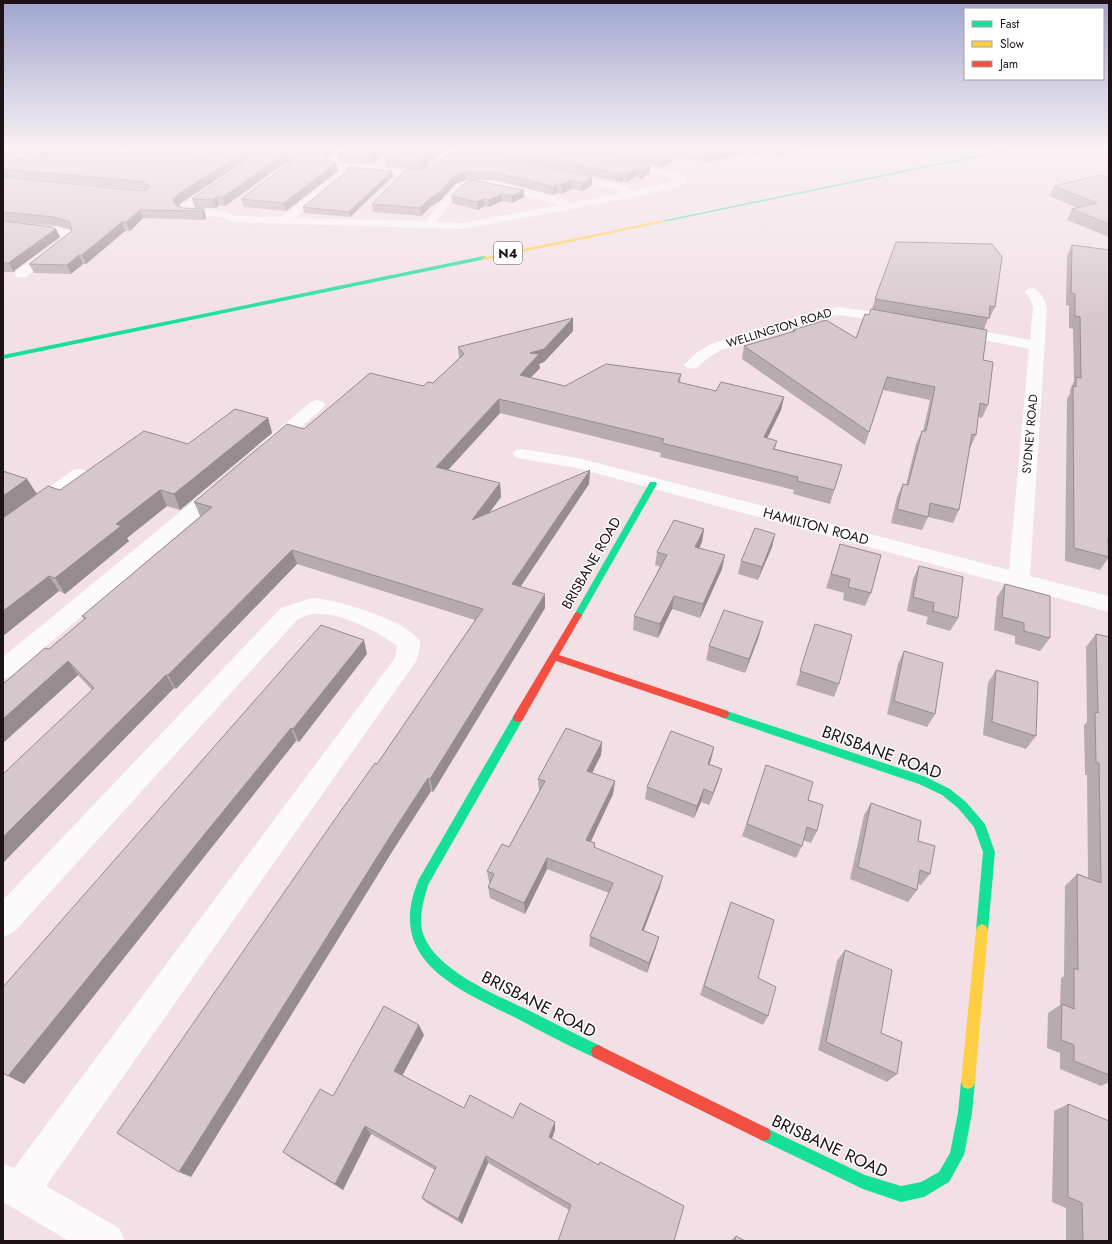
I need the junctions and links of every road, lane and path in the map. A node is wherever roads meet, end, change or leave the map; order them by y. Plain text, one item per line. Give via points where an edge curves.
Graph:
1 (185, 207) edge
2 (234, 207) edge
3 (301, 207) edge
4 (443, 207) edge
5 (565, 207) edge
6 (732, 207) edge
7 (364, 213) dead end
8 (224, 214) junction
9 (284, 221) junction
10 (353, 223) junction
11 (3, 225) edge
12 (427, 226) junction
13 (21, 274) dead end
14 (1032, 292) dead end
15 (908, 322) edge
16 (946, 329) edge
17 (70, 343) junction
18 (1037, 346) junction
19 (3, 357) edge
20 (3, 361) edge
21 (692, 364) dead end
22 (317, 405) dead end
23 (522, 454) dead end
24 (258, 456) edge
25 (79, 474) dead end
26 (234, 476) edge
27 (653, 484) junction
28 (3, 529) edge
29 (1019, 579) junction
30 (1109, 604) edge
31 (554, 657) junction
32 (3, 670) edge
33 (3, 922) edge
34 (11, 1187) edge
35 (106, 1241) edge

1 - 8 street via 183,210 189,212
2 - 8 street
3 - 9 street
4 - 12 street
5 - 12 street via 468,226
6 - 17 main road, N4
7 - 10 street
8 - 9 street via 233,218
9 - 10 street
10 - 12 street
11 - 13 street via 58,231 69,235 68,239
14 - 18 street, SYDNEY ROAD via 1040,308
15 - 21 street, WELLINGTON ROAD via 856,312 827,312 716,347
16 - 18 street
17 - 19 main road, N4
17 - 20 main road
18 - 29 street, SYDNEY ROAD
22 - 24 street
23 - 27 street, HAMILTON ROAD via 578,463
25 - 28 street
26 - 32 street
27 - 29 street, HAMILTON ROAD
27 - 31 main road, BRISBANE ROAD
29 - 30 street, HAMILTON ROAD
31 - 31 main road, BRISBANE ROAD via 419,892 415,912 418,938 426,954 444,972 484,996 863,1182 901,1194 924,1189 944,1176 957,1155 965,1113 988,852 979,824 946,792 922,780
33 - 34 street via 289,614 313,606 326,607 376,623 409,643 406,660
34 - 35 street

